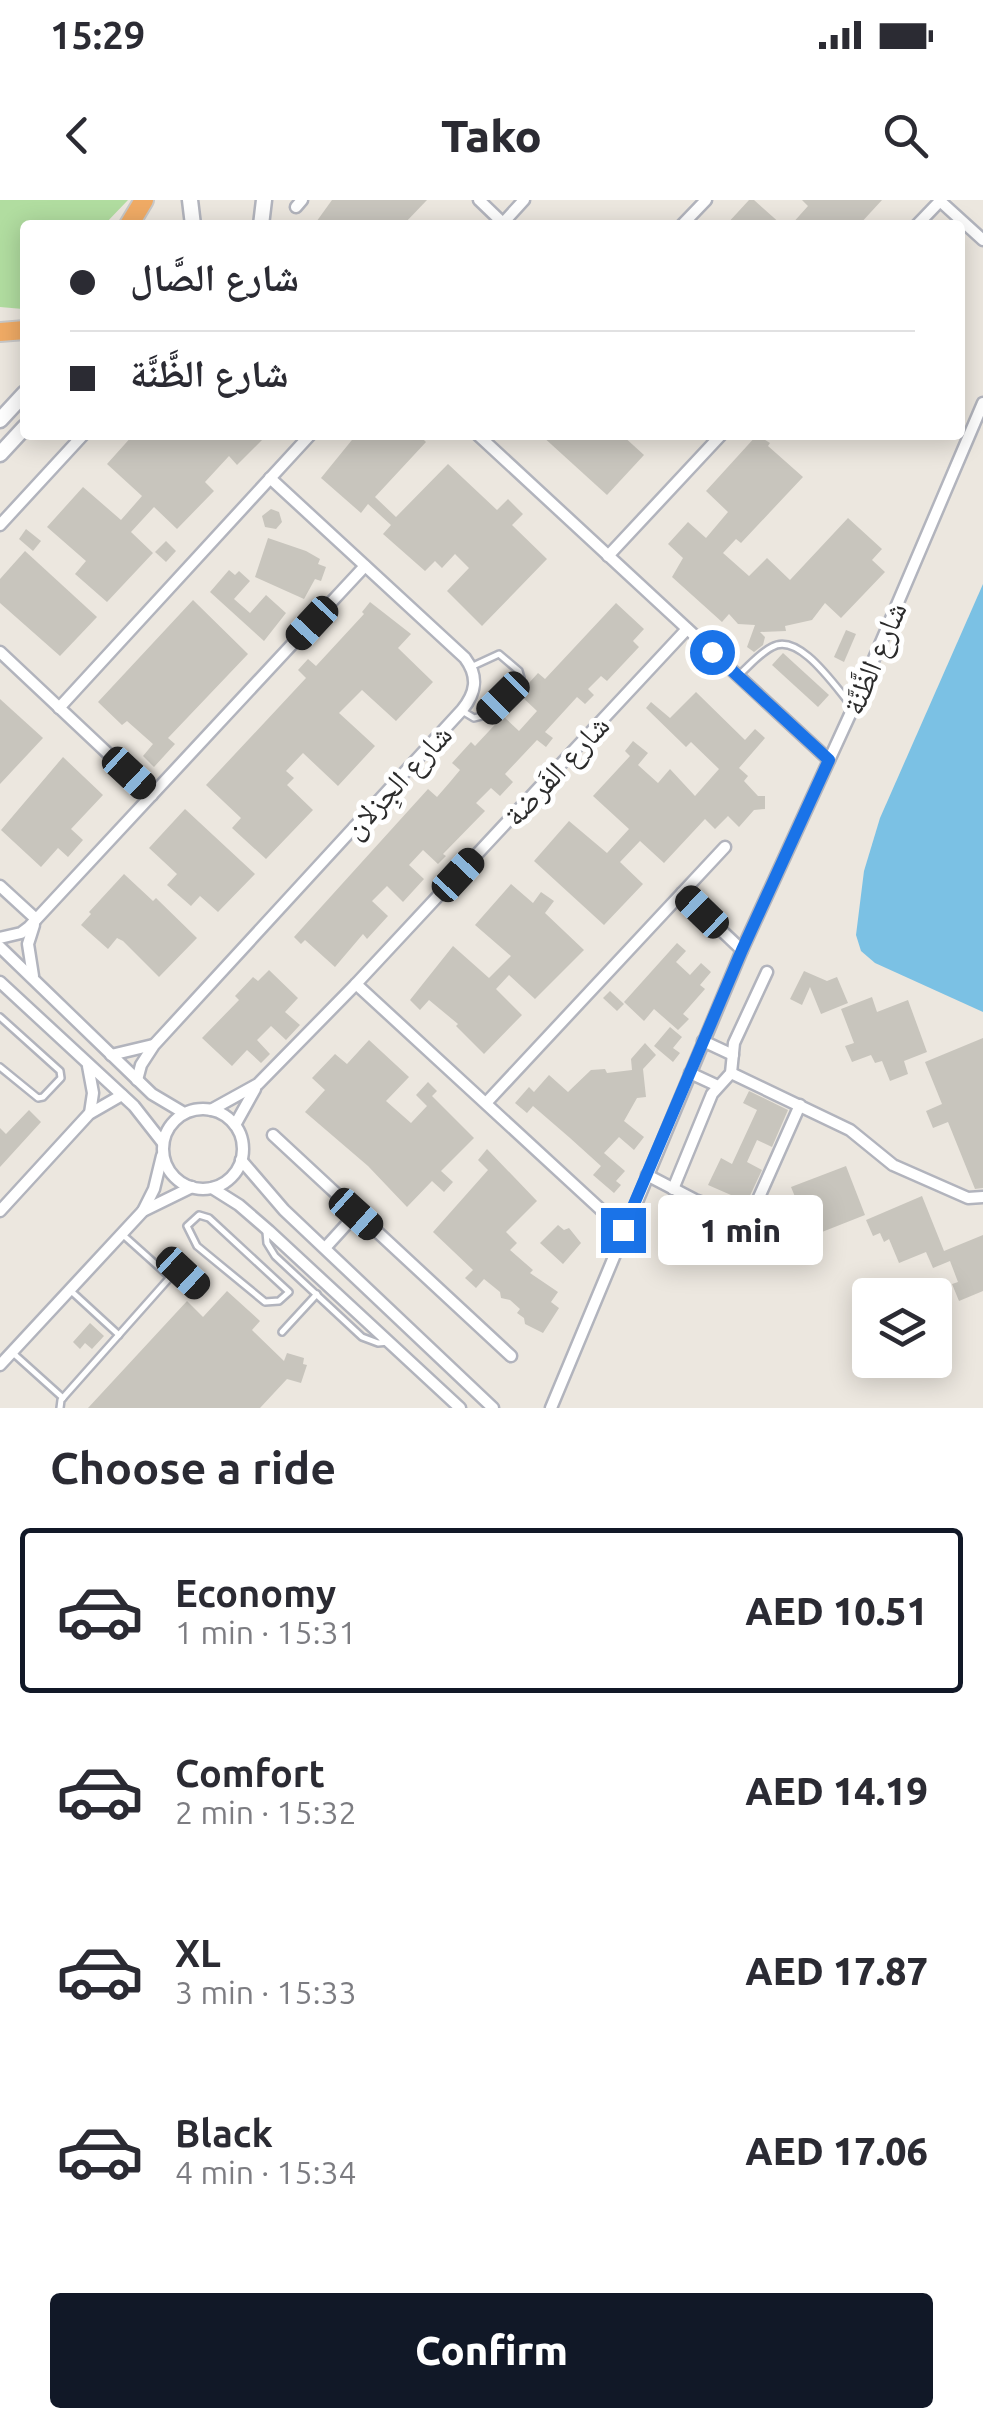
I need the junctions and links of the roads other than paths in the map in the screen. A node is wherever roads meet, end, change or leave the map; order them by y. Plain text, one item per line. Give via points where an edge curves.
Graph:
1 (478, 200) edge
2 (524, 200) edge
3 (706, 200) edge
4 (939, 200) edge
5 (500, 220) edge
6 (507, 220) edge
7 (687, 220) edge
8 (921, 220) edge
9 (961, 220) edge
10 (20, 398) edge
11 (983, 403) edge
12 (0, 420) edge
13 (20, 432) edge
14 (78, 440) edge
15 (305, 440) edge
16 (486, 440) edge
17 (716, 440) edge
18 (0, 454) edge
19 (270, 478) junction
20 (0, 525) edge
21 (608, 556) junction
22 (364, 566) junction
23 (688, 629) junction
24 (0, 652) edge
25 (471, 666) junction
26 (738, 676) junction
27 (60, 708) junction
28 (853, 708) junction
29 (462, 710) junction
30 (829, 760) junction
31 (152, 795) junction
32 (724, 847) dead end
33 (0, 886) edge
34 (682, 893) junction
35 (36, 919) junction
36 (0, 938) edge
37 (0, 947) edge
38 (742, 950) junction
39 (767, 972) dead end
40 (36, 982) junction
41 (1, 984) edge
42 (356, 984) junction
43 (0, 1017) edge
44 (704, 1041) junction
45 (154, 1044) junction
46 (111, 1054) junction
47 (733, 1055) junction
48 (87, 1062) junction
49 (0, 1066) edge
50 (690, 1073) junction
51 (731, 1073) junction
52 (137, 1080) junction
53 (258, 1084) junction
54 (718, 1086) junction
55 (122, 1095) junction
56 (486, 1104) junction
57 (800, 1105) junction
58 (211, 1110) junction
59 (184, 1113) junction
60 (90, 1114) junction
61 (235, 1125) junction
62 (273, 1135) dead end
63 (163, 1148) junction
64 (241, 1160) junction
65 (647, 1175) junction
66 (192, 1187) junction
67 (212, 1188) junction
68 (673, 1188) junction
69 (983, 1197) edge
70 (0, 1211) edge
71 (143, 1212) junction
72 (356, 1214) junction
73 (266, 1228) junction
74 (623, 1230) junction
75 (122, 1234) junction
76 (325, 1248) junction
77 (170, 1278) junction
78 (302, 1280) junction
79 (199, 1288) dead end
80 (70, 1290) junction
81 (288, 1292) junction
82 (318, 1294) junction
83 (282, 1332) dead end
84 (119, 1335) junction
85 (388, 1342) junction
86 (12, 1352) junction
87 (511, 1356) dead end
88 (0, 1365) edge
89 (63, 1398) junction
90 (60, 1408) edge
91 (460, 1408) edge
92 (493, 1408) edge
93 (551, 1408) edge

1 - 5 street
2 - 6 street
3 - 7 street
4 - 8 street
4 - 9 street
10 - 12 street
11 - 28 street, شارع الظَّنَّة
13 - 18 street
14 - 20 street
15 - 19 street
16 - 21 street
17 - 21 street
19 - 22 street
19 - 27 street
21 - 23 street
22 - 25 street
22 - 31 street
23 - 26 street
23 - 42 street, شارع الفَرضة
24 - 27 street
25 - 29 street, شارع الجِزلان via 474,688
25 - 29 lane via 500,654 521,678 483,717
26 - 28 lane via 783,643 806,653
26 - 30 street
27 - 31 street
28 - 30 street, شارع الظَّنَّة
29 - 45 street, شارع الجِزلان
30 - 38 street, شارع الظَّنَّة
31 - 35 street
32 - 34 street
33 - 35 street
34 - 38 street
34 - 56 street
35 - 36 street via 21,933
35 - 40 street via 28,957
37 - 40 street
38 - 44 street, شارع الظَّنَّة
39 - 47 street
40 - 46 street
41 - 48 street
42 - 53 street, شارع الفَرضة
42 - 56 street
43 - 49 lane via 62,1076 38,1098
44 - 47 street
44 - 50 street, شارع الظَّنَّة
45 - 46 street
45 - 52 street, شارع الجِزلان
46 - 52 street
47 - 51 street
48 - 55 street
48 - 60 street
50 - 54 street
50 - 65 street, شارع الظَّنَّة
51 - 54 street
51 - 57 street
52 - 59 street
53 - 58 street, شارع الفَرضة
53 - 61 street, شارع الفَرضة
54 - 68 street
55 - 60 street
55 - 63 street
56 - 74 street
57 - 68 street via 749,1216 737,1217
57 - 69 street via 850,1130 893,1166 968,1198
58 - 59 street
58 - 61 street
59 - 63 street via 171,1124
60 - 70 street
61 - 64 street
62 - 72 street
63 - 66 street via 170,1171
63 - 71 street
64 - 67 street via 230,1178
64 - 76 street
65 - 68 street
65 - 74 street, شارع الظَّنَّة
66 - 67 street
66 - 71 street
67 - 73 street
71 - 75 street
72 - 76 street
72 - 87 street
73 - 78 lane via 270,1250
73 - 85 street
74 - 93 street, شارع الظَّنَّة
75 - 77 lane
75 - 80 street
76 - 92 street
77 - 79 lane via 180,1272
77 - 84 lane
78 - 81 lane
78 - 82 lane
80 - 84 lane
80 - 86 street
81 - 81 lane via 208,1216 188,1222 198,1246 260,1299 274,1302
82 - 83 lane
82 - 85 lane via 362,1337
84 - 89 lane
85 - 91 street
86 - 88 street
86 - 89 lane
89 - 90 lane

